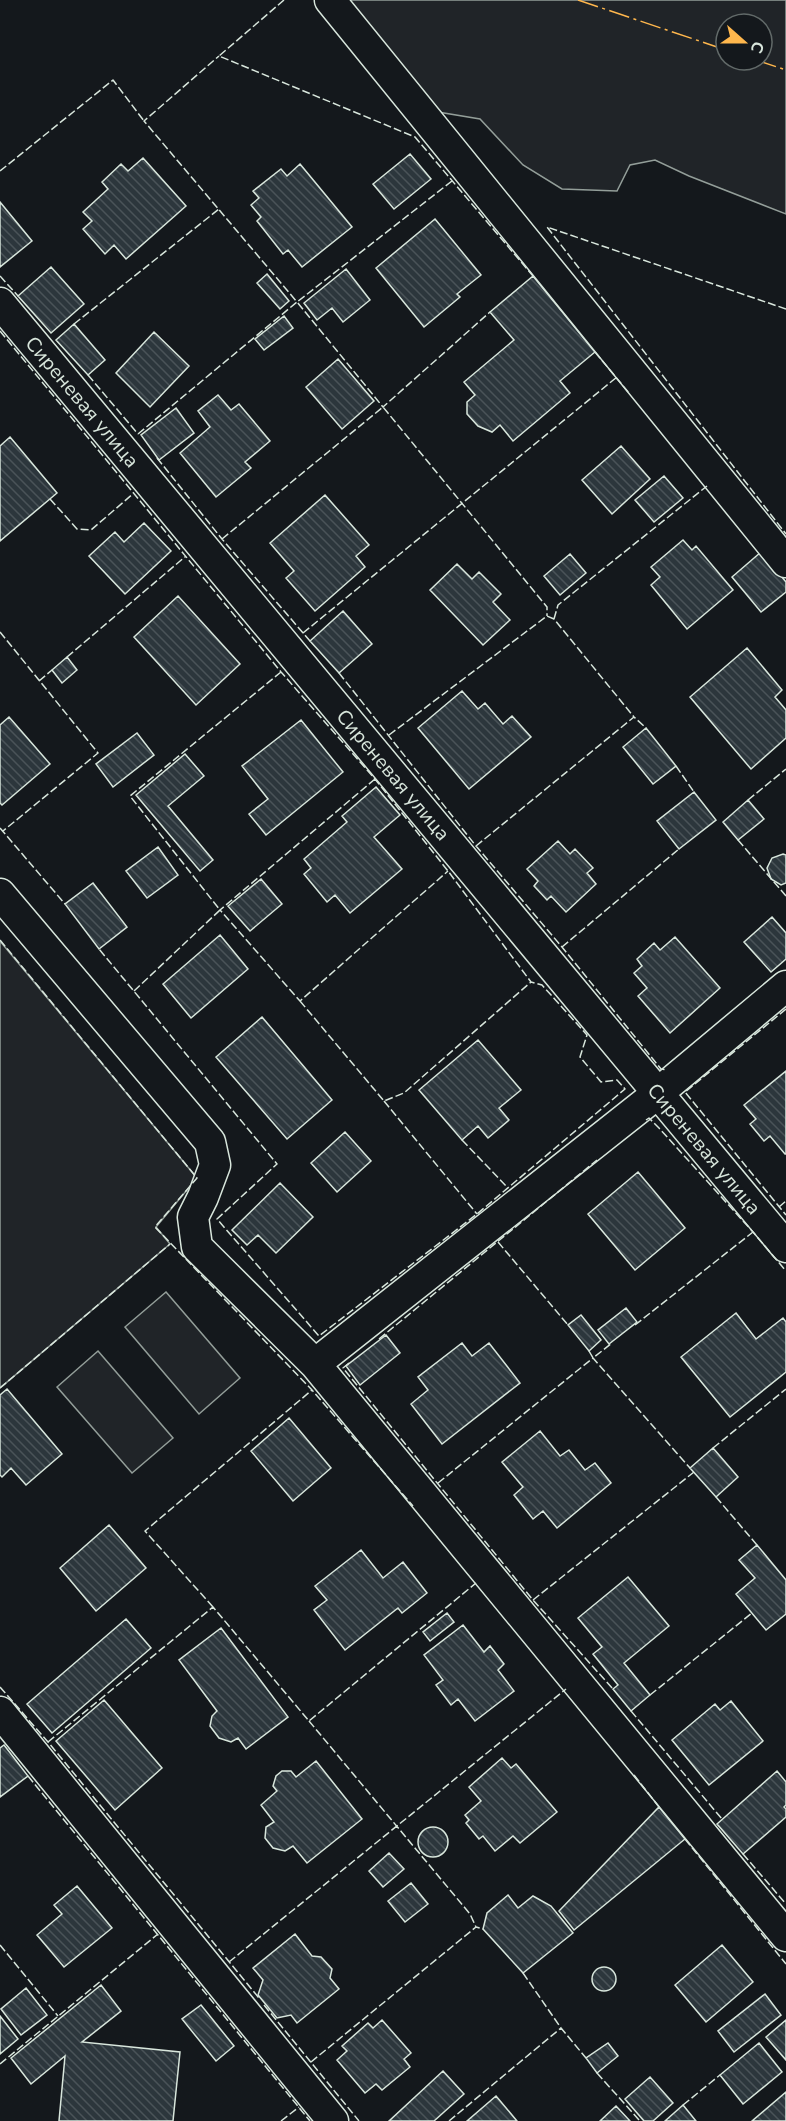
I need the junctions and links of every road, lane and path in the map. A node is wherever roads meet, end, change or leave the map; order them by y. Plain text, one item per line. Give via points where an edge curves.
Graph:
1 (330, 0) edge
2 (0, 303) edge
3 (786, 562) edge
4 (0, 894) edge
5 (786, 986) edge
6 (658, 1093) junction
7 (786, 1247) edge
8 (315, 1364) junction
9 (0, 1712) edge
10 (786, 1936) edge
11 (333, 2121) edge

1 - 3 street
2 - 6 street, Сиреневая улица
4 - 8 street via 210,1142 215,1165 193,1217 197,1247
5 - 6 street
6 - 7 street, Сиреневая улица
6 - 8 street
8 - 10 street
9 - 11 street

